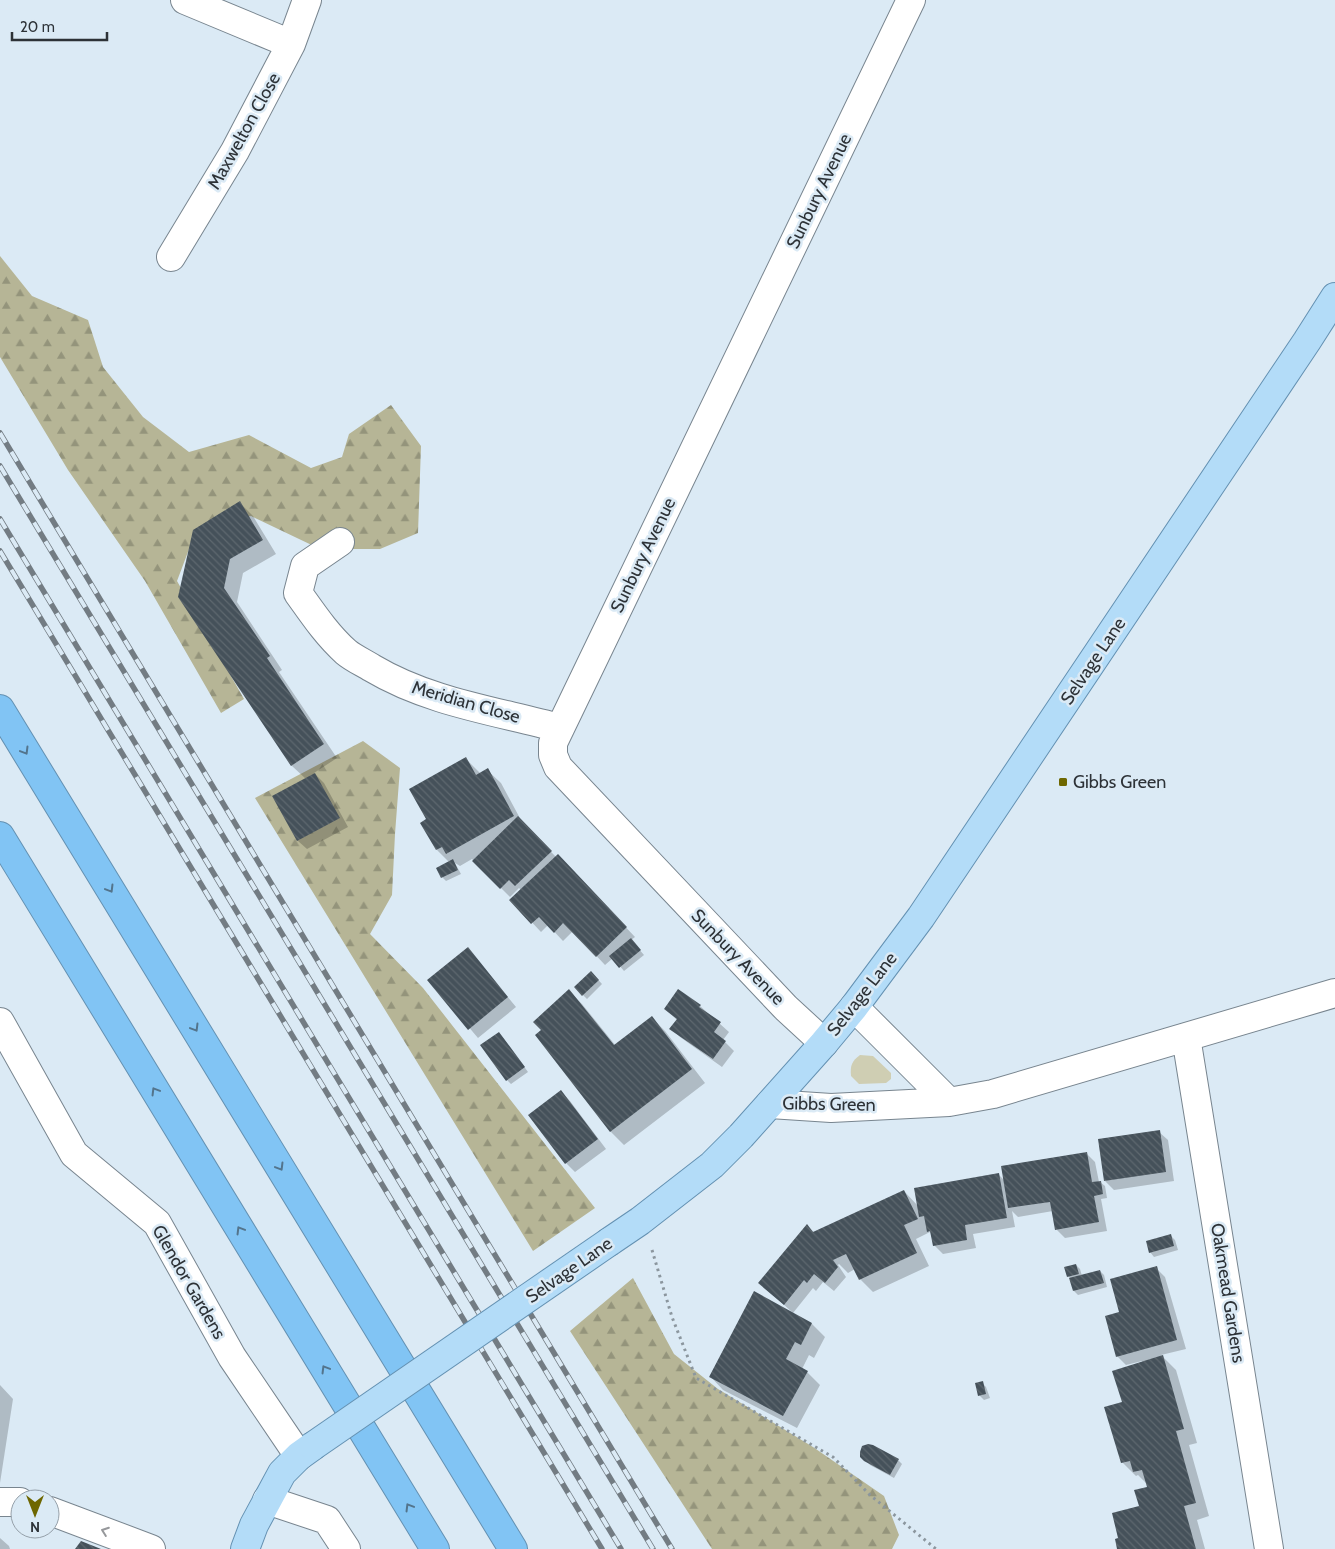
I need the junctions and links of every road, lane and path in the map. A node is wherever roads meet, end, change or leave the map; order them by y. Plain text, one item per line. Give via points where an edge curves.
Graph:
1 (185, 0) edge
2 (307, 0) edge
3 (911, 0) edge
4 (291, 44) junction
5 (171, 257) dead end
6 (1335, 297) edge
7 (340, 542) dead end
8 (0, 709) edge
9 (560, 728) junction
10 (0, 836) edge
11 (1335, 993) edge
12 (854, 1007) junction
13 (0, 1022) edge
14 (1186, 1037) junction
15 (824, 1043) junction
16 (949, 1102) junction
17 (770, 1104) junction
18 (640, 1221) junction
19 (306, 1451) junction
20 (267, 1500) junction
21 (60, 1515) edge
22 (150, 1549) edge
23 (245, 1549) edge
24 (346, 1549) edge
25 (435, 1549) edge
26 (513, 1549) edge
27 (936, 1549) edge
28 (1269, 1549) edge

1 - 4 street
2 - 4 street, Maxwelton Close
3 - 9 street, Sunbury Avenue
4 - 5 street, Maxwelton Close via 235,151
6 - 12 main road, Selvage Lane via 921,917
7 - 9 street, Meridian Close via 305,566 298,594 328,634 348,654 389,678 427,694
8 -> 26 highway
9 - 15 street, Sunbury Avenue via 553,743 558,767 786,1008
25 -> 10 highway
11 - 14 street, Gibbs Green
12 - 15 main road, Selvage Lane
12 - 16 street
13 - 19 street, Glendor Gardens via 74,1154 157,1223 232,1357
14 - 16 street, Gibbs Green via 993,1094
14 - 28 street, Oakmead Gardens
15 - 17 main road, Selvage Lane
16 - 17 street, Gibbs Green via 831,1108
17 - 18 main road, Selvage Lane via 712,1165
18 - 19 main road, Selvage Lane, bridge
18 - 27 path via 654,1252 672,1317 696,1378 833,1457 870,1495
19 - 20 main road, Selvage Lane via 282,1473
20 - 23 main road, Selvage Lane
20 - 24 street via 327,1520
22 -> 21 street

